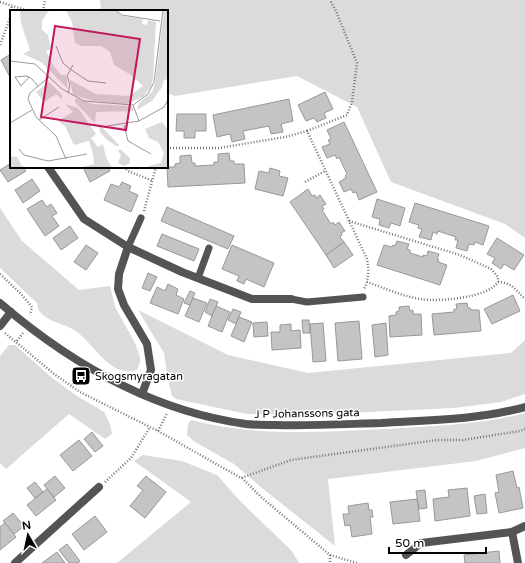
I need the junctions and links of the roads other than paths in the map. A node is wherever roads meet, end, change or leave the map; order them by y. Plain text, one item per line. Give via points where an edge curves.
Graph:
1 (49, 168) edge
2 (141, 218) road end
3 (128, 247) junction
4 (209, 248) dead end
5 (198, 278) junction
6 (361, 298) road end
7 (291, 299) joint
8 (0, 303) edge
9 (11, 312) junction
10 (0, 326) edge
11 (142, 394) junction
12 (525, 407) edge
13 (99, 488) road end
14 (525, 526) edge
15 (512, 532) junction
16 (406, 555) dead end
17 (15, 563) edge
18 (518, 563) edge

1 - 3 street via 84,219
2 - 3 lane
3 - 5 street
3 - 11 street via 119,274 118,289 124,305 147,344 151,370
4 - 5 lane
5 - 7 street via 252,299
6 - 7 lane via 307,302
8 - 9 street, J P Johanssons gata
9 - 10 street
9 - 11 street, J P Johanssons gata via 49,342 98,374
11 - 12 street, J P Johanssons gata via 170,407 203,416 247,424 302,426 457,419 504,413
13 - 17 street
14 - 15 street
15 - 16 street via 422,543
15 - 18 street

